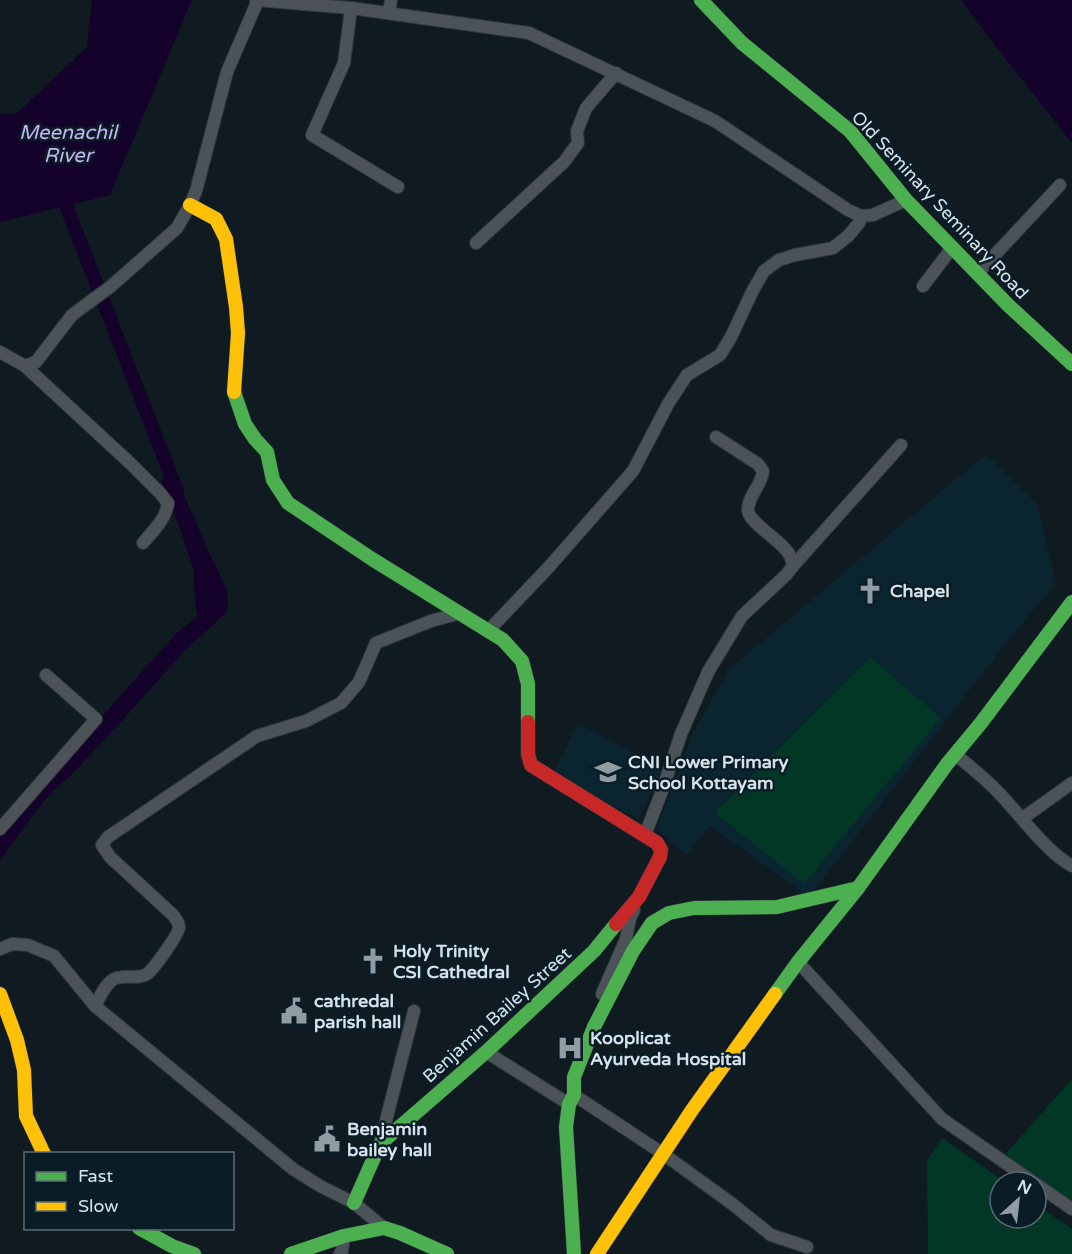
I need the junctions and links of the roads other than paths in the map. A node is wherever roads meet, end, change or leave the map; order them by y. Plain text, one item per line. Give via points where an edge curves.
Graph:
1 (257, 0) edge
2 (390, 0) edge
3 (701, 0) edge
4 (351, 8) junction
5 (389, 13) junction
6 (616, 73) junction
7 (1060, 185) dead end
8 (398, 187) dead end
9 (906, 200) junction
10 (190, 205) junction
11 (861, 216) junction
12 (476, 243) dead end
13 (952, 248) junction
14 (977, 274) junction
15 (923, 286) dead end
16 (0, 352) edge
17 (1072, 364) edge
18 (25, 366) junction
19 (716, 437) dead end
20 (901, 445) dead end
21 (143, 543) dead end
22 (793, 566) junction
23 (1072, 602) edge
24 (460, 613) junction
25 (488, 631) junction
26 (46, 675) dead end
27 (955, 754) junction
28 (1072, 783) edge
29 (1023, 818) junction
30 (0, 829) edge
31 (645, 835) junction
32 (1072, 866) edge
33 (858, 888) junction
34 (639, 897) junction
35 (0, 949) edge
36 (798, 962) junction
37 (0, 994) edge
38 (95, 1006) junction
39 (414, 1011) dead end
40 (0, 1017) edge
41 (594, 1027) junction
42 (14, 1030) junction
43 (486, 1052) junction
44 (572, 1099) junction
45 (380, 1144) junction
46 (43, 1152) edge
47 (662, 1154) junction
48 (1015, 1170) edge
49 (1048, 1193) edge
50 (354, 1203) junction
51 (1072, 1209) edge
52 (384, 1228) junction
53 (143, 1230) edge
54 (344, 1236) junction
55 (807, 1247) dead end
56 (194, 1254) edge
57 (291, 1254) edge
58 (340, 1254) edge
59 (447, 1254) edge
60 (574, 1254) edge
61 (597, 1254) edge

1 - 4 street
1 - 10 street via 227,72
2 - 5 street
3 - 9 main road, Old Seminary Seminary Road via 742,43 850,131
4 - 5 street
4 - 8 street via 344,63 312,135
5 - 6 street via 529,33
6 - 11 street via 715,121
6 - 12 street via 586,108 577,131 578,143 564,162
7 - 14 street
9 - 11 street via 873,215
9 - 13 main road, Old Seminary Seminary Road
10 - 18 street via 177,228 72,315 36,362
10 - 24 main road via 216,219 226,239 238,333 234,394 245,424 267,452 273,480 288,503
11 - 25 street via 848,236 833,248 779,260 764,271 720,355 687,375 633,471
13 - 14 main road, Old Seminary Seminary Road
13 - 15 street
14 - 17 main road, Old Seminary Seminary Road
16 - 18 street
18 - 21 street via 168,503 167,512
19 - 22 street via 763,471 748,510 751,519 790,555
20 - 22 street
22 - 31 street via 742,616 708,672
23 - 27 main road
24 - 25 main road
24 - 38 street via 376,643 359,682 341,703 306,721 257,736 108,837 102,845 110,857 173,915 180,929 146,975 116,978
25 - 31 main road via 503,640 522,661 528,684 531,765
26 - 30 street via 96,719
27 - 29 street
27 - 33 main road
28 - 29 street
29 - 32 street via 1043,842
31 - 34 main road, Benjamin Bailey Street via 661,850
33 - 36 main road
33 - 41 main road via 777,907 694,908 669,913 652,923 633,951
34 - 41 street via 626,939 600,998
34 - 43 main road, Benjamin Bailey Street via 594,951
35 - 38 street via 12,944 28,945 54,956
36 - 47 main road
36 - 48 street via 942,1119
37 - 42 main road
38 - 50 street via 293,1169
39 - 45 street
40 - 42 street
41 - 44 main road via 574,1077
42 - 46 main road via 24,1070 26,1116
43 - 44 street
43 - 45 main road, Benjamin Bailey Street
44 - 47 street
44 - 60 main road via 566,1127
45 - 50 main road, Benjamin Bailey Street
47 - 55 street via 771,1235
47 - 61 main road
49 - 51 street
50 - 52 street
52 - 54 main road
52 - 59 main road
53 - 56 main road
54 - 57 main road
54 - 58 street

